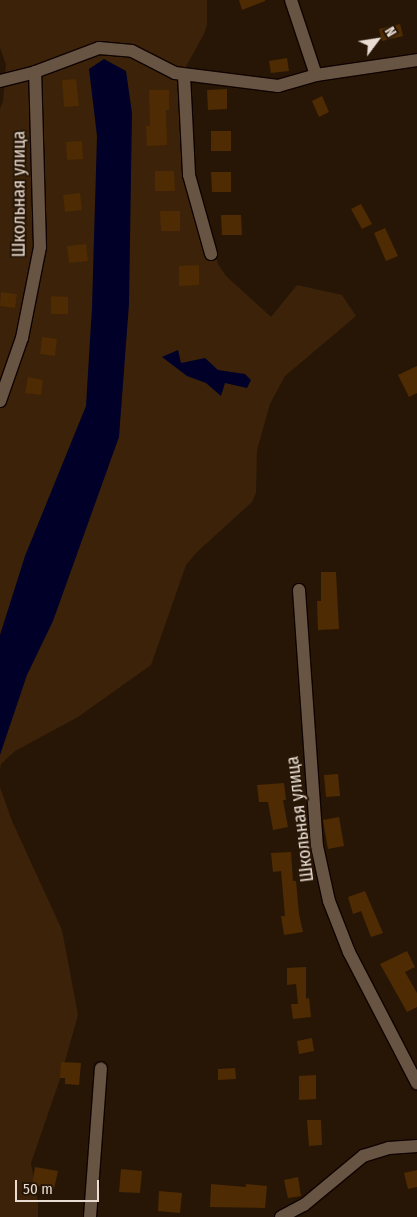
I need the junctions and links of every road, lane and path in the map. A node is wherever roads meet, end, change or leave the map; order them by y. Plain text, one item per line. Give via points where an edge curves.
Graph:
1 (291, 0) edge
2 (417, 60) edge
3 (35, 72) junction
4 (184, 75) junction
5 (316, 75) junction
6 (0, 81) edge
7 (211, 254) dead end
8 (0, 401) edge
9 (299, 590) dead end
10 (101, 1068) dead end
11 (417, 1083) edge
12 (417, 1146) edge
13 (90, 1217) edge
14 (281, 1217) edge

1 - 5 street
2 - 5 street
3 - 4 street via 99,48 132,51 175,74
3 - 6 street
3 - 8 street, Школьная улица via 40,247 22,338
4 - 5 street via 278,86
4 - 7 street via 190,174
9 - 11 street, Школьная улица via 317,846 328,901 349,952
10 - 13 street
12 - 14 street via 389,1148 363,1156 304,1205

